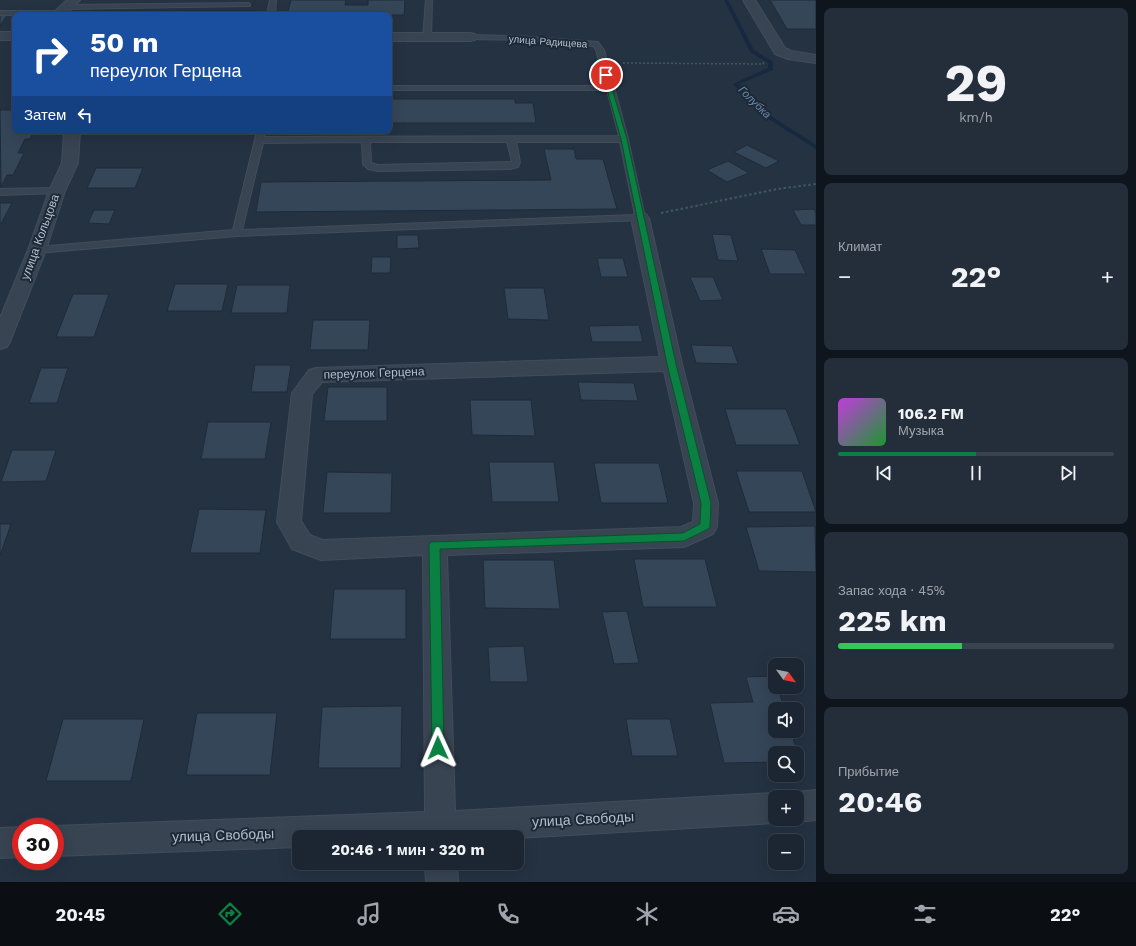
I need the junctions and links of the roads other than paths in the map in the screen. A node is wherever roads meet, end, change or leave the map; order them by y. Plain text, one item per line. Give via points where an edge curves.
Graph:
1 (273, 0) edge
2 (429, 0) edge
3 (749, 0) edge
4 (248, 6) dead end
5 (64, 9) edge
6 (12, 12) edge
7 (16, 12) edge
8 (271, 12) edge
9 (0, 13) edge
10 (0, 36) edge
11 (12, 36) edge
12 (392, 37) edge
13 (470, 37) joint
14 (427, 38) junction
15 (775, 43) junction
16 (796, 43) dead end
17 (816, 59) edge
18 (392, 88) edge
19 (609, 88) junction
20 (72, 134) edge
21 (260, 135) edge
22 (511, 139) junction
23 (624, 139) junction
24 (366, 140) junction
25 (57, 191) junction
26 (0, 192) edge
27 (640, 218) junction
28 (237, 233) junction
29 (37, 250) junction
30 (0, 342) edge
31 (672, 364) junction
32 (434, 545) junction
33 (816, 806) edge
34 (804, 807) edge
35 (768, 809) edge
36 (440, 830) edge
37 (468, 830) edge
38 (292, 835) edge
39 (64, 841) edge
40 (12, 842) edge
41 (0, 843) edge
42 (441, 870) edge
43 (442, 882) edge

1 - 8 lane
2 - 14 lane
3 - 15 street
4 - 5 lane
5 - 7 lane
6 - 9 lane
10 - 11 street
12 - 14 street, улица Радищева
13 - 14 street, улица Радищева
13 - 19 lane, улица Радищева via 595,44 600,50
15 - 16 street
15 - 17 street via 780,51 788,55
18 - 19 lane
19 - 23 lane
20 - 25 street, улица Кольцова via 70,163
21 - 24 lane
21 - 28 lane
22 - 23 lane
22 - 24 lane
22 - 24 lane via 515,165 378,168 367,164
23 - 27 lane
25 - 26 lane
25 - 29 street, улица Кольцова
27 - 28 lane
27 - 31 street, переулок Герцена
28 - 29 lane
29 - 30 street, улица Кольцова
31 - 32 street, переулок Герцена via 706,503 705,527 684,537
31 - 32 street, переулок Герцена via 316,375 302,393 289,522 301,542 321,550
32 - 36 street
33 - 34 street
35 - 37 street, улица Свободы
38 - 39 street, улица Свободы
40 - 41 street
42 - 43 street

